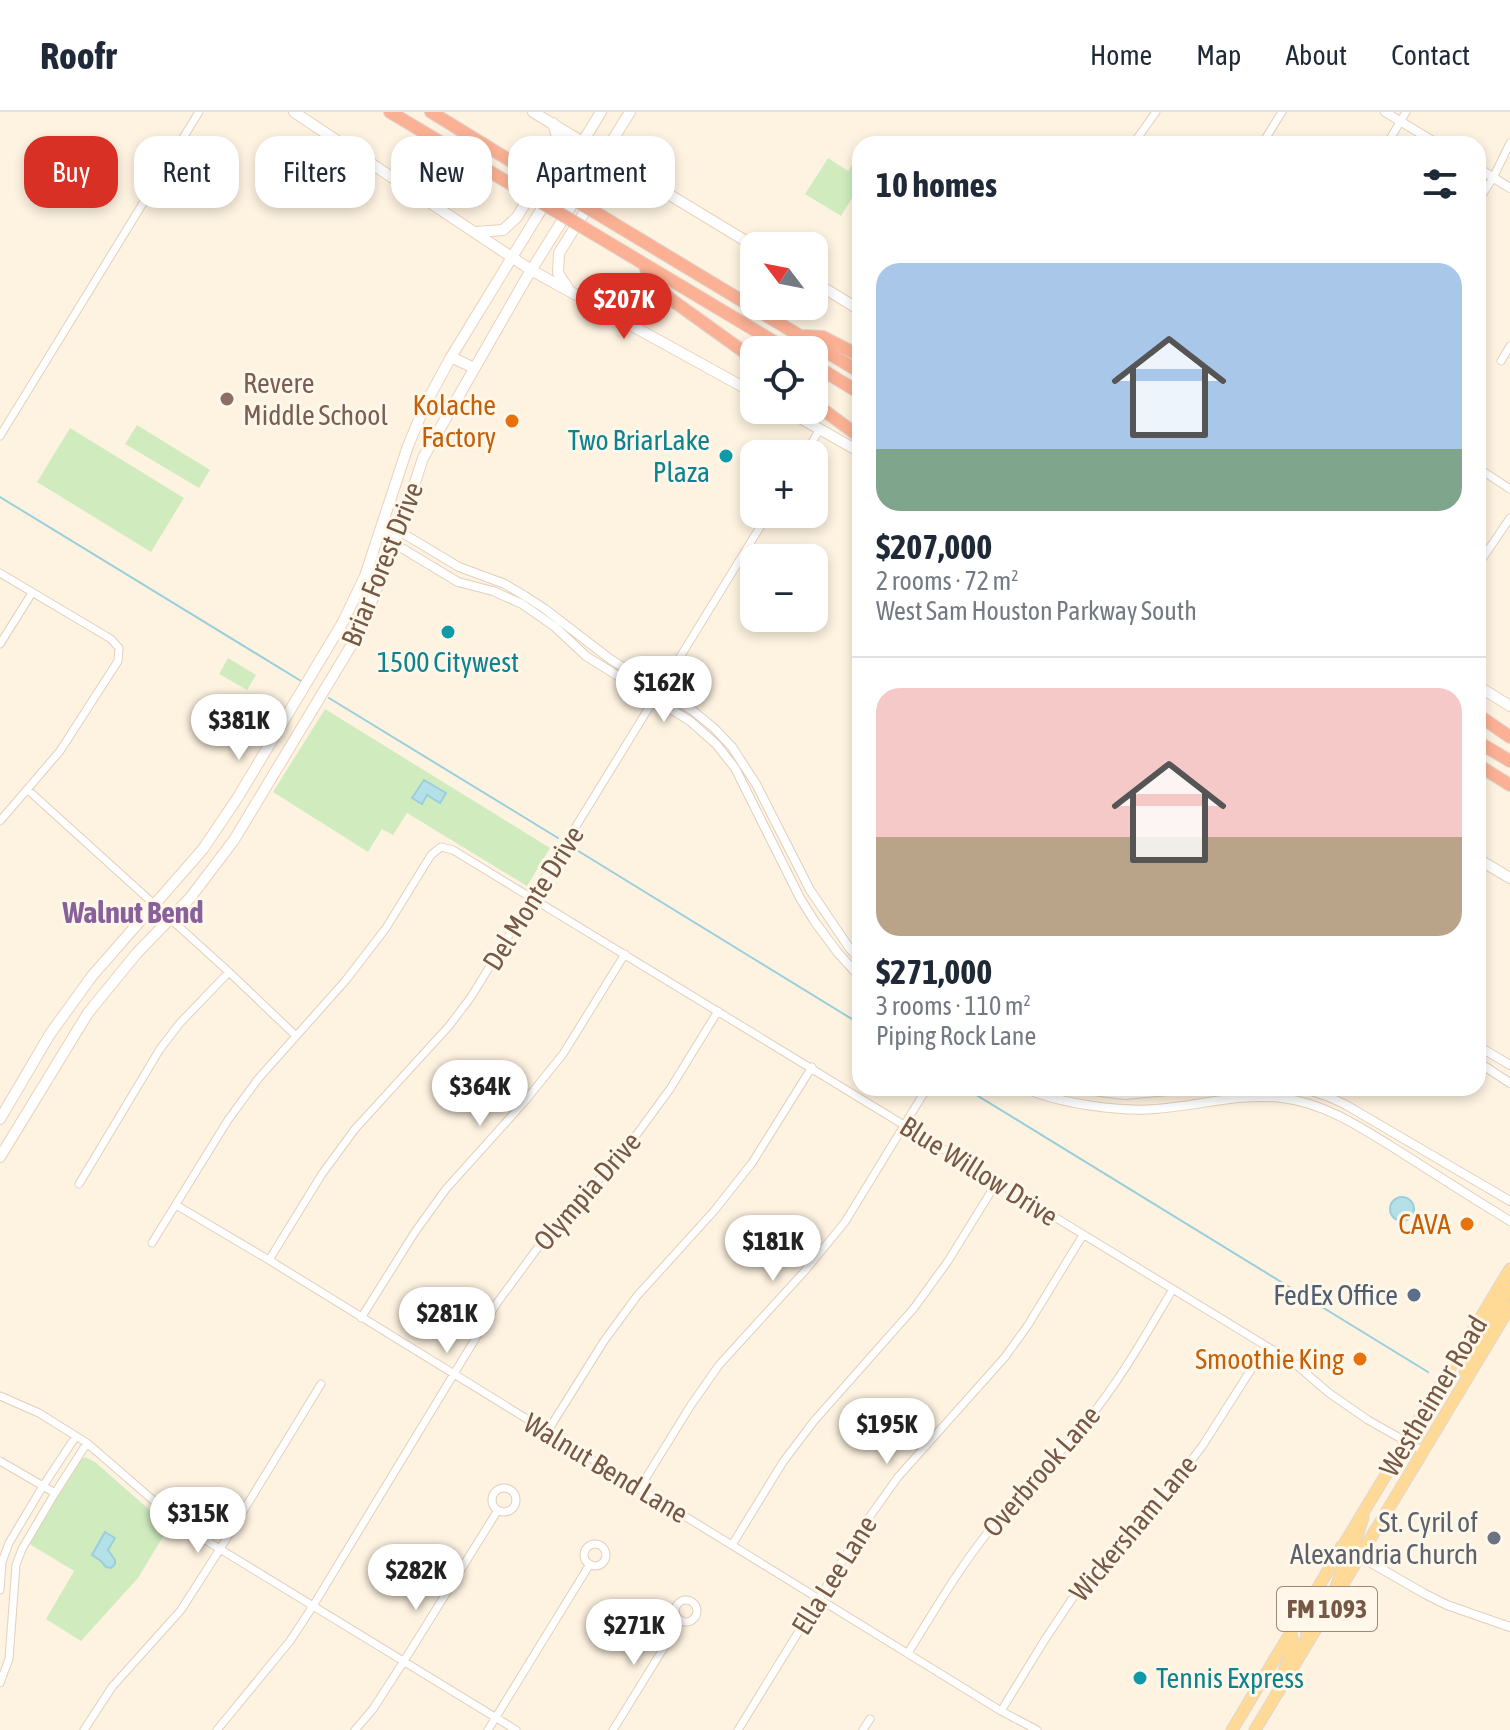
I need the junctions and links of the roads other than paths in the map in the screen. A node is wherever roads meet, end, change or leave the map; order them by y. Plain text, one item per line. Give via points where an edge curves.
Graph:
1 (199, 112) edge
2 (294, 112) edge
3 (390, 112) edge
4 (431, 112) edge
5 (533, 112) edge
6 (601, 112) edge
7 (630, 112) edge
8 (1156, 112) edge
9 (1282, 112) edge
10 (1385, 112) edge
11 (1406, 112) edge
12 (1401, 122) junction
13 (553, 123) junction
14 (573, 136) edge
15 (586, 136) edge
16 (616, 136) edge
17 (1139, 136) edge
18 (1267, 136) edge
19 (1392, 136) edge
20 (1425, 136) edge
21 (1510, 143) edge
22 (1486, 173) edge
23 (1493, 178) junction
24 (1510, 188) edge
25 (1486, 189) edge
26 (675, 199) edge
27 (542, 208) edge
28 (571, 208) edge
29 (587, 208) edge
30 (476, 232) junction
31 (740, 238) edge
32 (512, 258) junction
33 (641, 263) junction
34 (531, 270) junction
35 (828, 291) edge
36 (571, 292) junction
37 (852, 305) edge
38 (764, 336) edge
39 (801, 336) edge
40 (828, 340) edge
41 (1510, 346) edge
42 (740, 349) edge
43 (828, 352) edge
44 (852, 352) edge
45 (451, 357) junction
46 (1501, 361) dead end
47 (852, 367) edge
48 (474, 368) junction
49 (828, 374) edge
50 (740, 385) edge
51 (852, 388) edge
52 (828, 413) edge
53 (811, 424) edge
54 (820, 429) junction
55 (852, 431) edge
56 (0, 436) edge
57 (813, 440) edge
58 (852, 447) edge
59 (1486, 473) edge
60 (1510, 489) edge
61 (1510, 518) edge
62 (759, 528) edge
63 (380, 530) junction
64 (399, 531) junction
65 (395, 544) junction
66 (1486, 553) edge
67 (0, 573) edge
68 (32, 593) junction
69 (343, 622) junction
70 (360, 631) junction
71 (0, 644) edge
72 (661, 690) junction
73 (1486, 691) edge
74 (655, 700) junction
75 (1510, 706) edge
76 (285, 720) junction
77 (1486, 720) edge
78 (301, 729) junction
79 (1510, 737) edge
80 (1486, 747) edge
81 (1510, 761) edge
82 (1486, 770) edge
83 (1486, 776) edge
84 (1510, 786) edge
85 (28, 790) junction
86 (0, 821) edge
87 (1486, 864) edge
88 (1510, 878) edge
89 (533, 899) junction
90 (155, 905) junction
91 (170, 919) junction
92 (852, 951) edge
93 (625, 954) junction
94 (852, 968) edge
95 (229, 972) junction
96 (718, 1011) junction
97 (295, 1035) junction
98 (1486, 1051) edge
99 (1497, 1057) junction
100 (1510, 1065) edge
101 (812, 1067) junction
102 (1486, 1067) edge
103 (1489, 1069) junction
104 (1510, 1083) edge
105 (852, 1092) edge
106 (858, 1096) edge
107 (922, 1096) edge
108 (1049, 1096) edge
109 (1326, 1096) edge
110 (1226, 1098) joint
111 (0, 1119) edge
112 (904, 1125) junction
113 (0, 1157) edge
114 (997, 1182) junction
115 (79, 1184) dead end
116 (1510, 1201) edge
117 (176, 1205) junction
118 (1510, 1221) edge
119 (1083, 1235) junction
120 (152, 1243) dead end
121 (269, 1260) junction
122 (1510, 1269) edge
123 (1510, 1288) edge
124 (1173, 1289) junction
125 (1510, 1307) edge
126 (361, 1318) junction
127 (1266, 1346) junction
128 (454, 1374) junction
129 (321, 1384) dead end
130 (1458, 1391) junction
131 (0, 1396) edge
132 (547, 1432) junction
133 (76, 1436) junction
134 (1405, 1440) junction
135 (87, 1443) junction
136 (1423, 1451) junction
137 (0, 1461) edge
138 (43, 1486) junction
139 (639, 1489) junction
140 (55, 1493) junction
141 (1366, 1506) junction
142 (498, 1510) dead end
143 (732, 1545) junction
144 (1341, 1547) junction
145 (220, 1549) junction
146 (1359, 1556) junction
147 (590, 1564) dead end
148 (0, 1589) edge
149 (14, 1589) junction
150 (819, 1598) junction
151 (1310, 1602) junction
152 (1331, 1603) junction
153 (313, 1606) junction
154 (681, 1620) dead end
155 (1510, 1627) edge
156 (1290, 1633) junction
157 (1306, 1645) junction
158 (908, 1653) junction
159 (404, 1661) junction
160 (0, 1683) edge
161 (1276, 1694) junction
162 (1001, 1711) junction
163 (496, 1718) junction
164 (870, 1719) dead end
165 (84, 1730) edge
166 (217, 1730) edge
167 (355, 1730) edge
168 (488, 1730) edge
169 (516, 1730) edge
170 (613, 1730) edge
171 (738, 1730) edge
172 (863, 1730) edge
173 (1037, 1730) edge
174 (1232, 1730) edge
175 (1255, 1730) edge

1 - 56 street
2 - 30 main road
3 - 33 highway, bridge
4 - 39 highway, bridge
5 - 13 main road
6 - 15 main road, Briar Forest Drive
7 - 16 main road, Briar Forest Drive
8 - 17 street
9 - 18 street
10 - 12 street
11 - 12 street
12 - 19 street
12 - 20 street
13 - 14 main road
13 - 30 main road via 556,153 517,217 503,230
21 - 23 street
22 - 23 street
23 - 24 street
23 - 25 street
26 - 31 main road
27 - 32 main road, Briar Forest Drive
28 - 34 main road, Briar Forest Drive
29 - 36 main road via 559,253 558,273
30 - 32 main road
32 - 34 main road
32 - 45 main road, Briar Forest Drive
33 - 38 highway
33 - 42 highway via 669,298
34 - 36 main road
34 - 48 main road, Briar Forest Drive
35 - 37 main road
36 - 50 main road
40 - 44 highway
41 - 46 street
43 - 47 highway
45 - 48 main road
45 - 63 main road, Briar Forest Drive via 408,446
48 - 64 main road, Briar Forest Drive via 423,458
49 - 51 highway
52 - 55 highway
53 - 54 main road
54 - 57 street
54 - 58 main road
59 - 60 street
61 - 66 street
62 - 72 street, Del Monte Drive
63 - 64 street
63 - 65 street
63 - 69 main road, Briar Forest Drive
64 - 65 main road, Briar Forest Drive
64 - 72 street via 459,567 525,596
65 - 70 main road, Briar Forest Drive
65 - 74 street via 458,582 522,604 586,656
67 - 68 street
68 - 71 street
68 - 85 street via 119,648 118,661
69 - 70 main road
69 - 76 main road, Briar Forest Drive
70 - 78 main road, Briar Forest Drive
72 - 74 street, Del Monte Drive
72 - 92 street via 732,747 810,890
73 - 75 main road
74 - 89 street, Del Monte Drive
74 - 94 street via 690,721 735,768 800,898
76 - 78 main road
76 - 90 main road, Briar Forest Drive via 203,849
77 - 79 highway
78 - 91 main road, Briar Forest Drive via 234,840
80 - 81 highway
82 - 84 highway
83 - 84 highway
85 - 86 street
85 - 90 street
87 - 88 main road
89 - 93 street, Blue Willow Drive
89 - 97 street, Blue Willow Drive via 441,847 346,980
89 - 121 street, Del Monte Drive via 449,1026 355,1129 322,1174
90 - 91 street
90 - 111 main road, Briar Forest Drive via 73,1002
91 - 95 street
91 - 113 main road, Briar Forest Drive via 88,1013
93 - 96 street, Blue Willow Drive
93 - 126 street via 563,1054 446,1189
95 - 97 street
95 - 115 street via 160,1049
96 - 101 street, Blue Willow Drive
96 - 128 street, Olympia Drive via 626,1149 520,1271
97 - 117 street via 228,1120
98 - 99 street
99 - 100 street
99 - 103 street
101 - 105 street, Blue Willow Drive
101 - 132 street via 752,1163 637,1296
102 - 103 street
103 - 104 street
106 - 112 street, Blue Willow Drive
107 - 112 street
108 - 110 street via 1126,1109
109 - 116 street
110 - 118 street via 1303,1101 1354,1123
112 - 114 street, Blue Willow Drive
112 - 139 street via 845,1222 719,1365
114 - 119 street, Blue Willow Drive
114 - 143 street via 914,1308 783,1462
117 - 120 street
117 - 121 street, Walnut Bend Lane
119 - 124 street, Blue Willow Drive
119 - 150 street, Ella Lee Lane via 1005,1357 898,1477
121 - 126 street, Walnut Bend Lane
122 - 134 main road, Westheimer Road / FM 1093
123 - 130 main road via 1471,1352
124 - 127 street, Blue Willow Drive
124 - 158 street, Overbrook Lane via 1119,1377 984,1536
125 - 130 main road, Westheimer Road / FM 1093
126 - 128 street, Walnut Bend Lane
127 - 134 street, Blue Willow Drive via 1368,1420
127 - 162 street, Wickersham Lane via 1184,1470 1072,1599
128 - 132 street, Walnut Bend Lane
128 - 153 street, Olympia Drive
129 - 145 street
130 - 136 main road, Westheimer Road / FM 1093
131 - 133 street
132 - 139 street, Walnut Bend Lane
133 - 135 street
133 - 138 street
134 - 136 street, Blue Willow Drive
134 - 141 main road, Westheimer Road / FM 1093
135 - 140 street
135 - 145 street via 184,1527
136 - 146 main road, Westheimer Road / FM 1093
137 - 138 street
138 - 140 street
138 - 148 street via 9,1543
139 - 143 street, Walnut Bend Lane
140 - 149 street via 22,1549
141 - 144 main road, Westheimer Road / FM 1093
141 - 146 main road via 1353,1548
142 - 159 street
143 - 150 street, Walnut Bend Lane
144 - 151 main road, Westheimer Road / FM 1093
144 - 152 main road via 1347,1556
145 - 153 street
145 - 165 street via 181,1610 112,1687
146 - 152 main road, Westheimer Road / FM 1093
146 - 155 street via 1447,1605
147 - 163 street
148 - 149 street
149 - 160 street via 9,1659
150 - 158 street, Walnut Bend Lane
150 - 171 street, Ella Lee Lane
151 - 156 main road, Westheimer Road / FM 1093
151 - 157 main road
152 - 157 main road, Westheimer Road / FM 1093
153 - 159 street
153 - 166 street, Olympia Drive
154 - 170 street
156 - 161 main road via 1295,1644
156 - 174 main road, Westheimer Road / FM 1093
157 - 161 main road, Westheimer Road / FM 1093
158 - 162 street, Walnut Bend Lane
159 - 163 street
159 - 167 street
161 - 175 main road, Westheimer Road / FM 1093
162 - 173 street, Walnut Bend Lane
163 - 168 street
163 - 169 street
164 - 172 street

